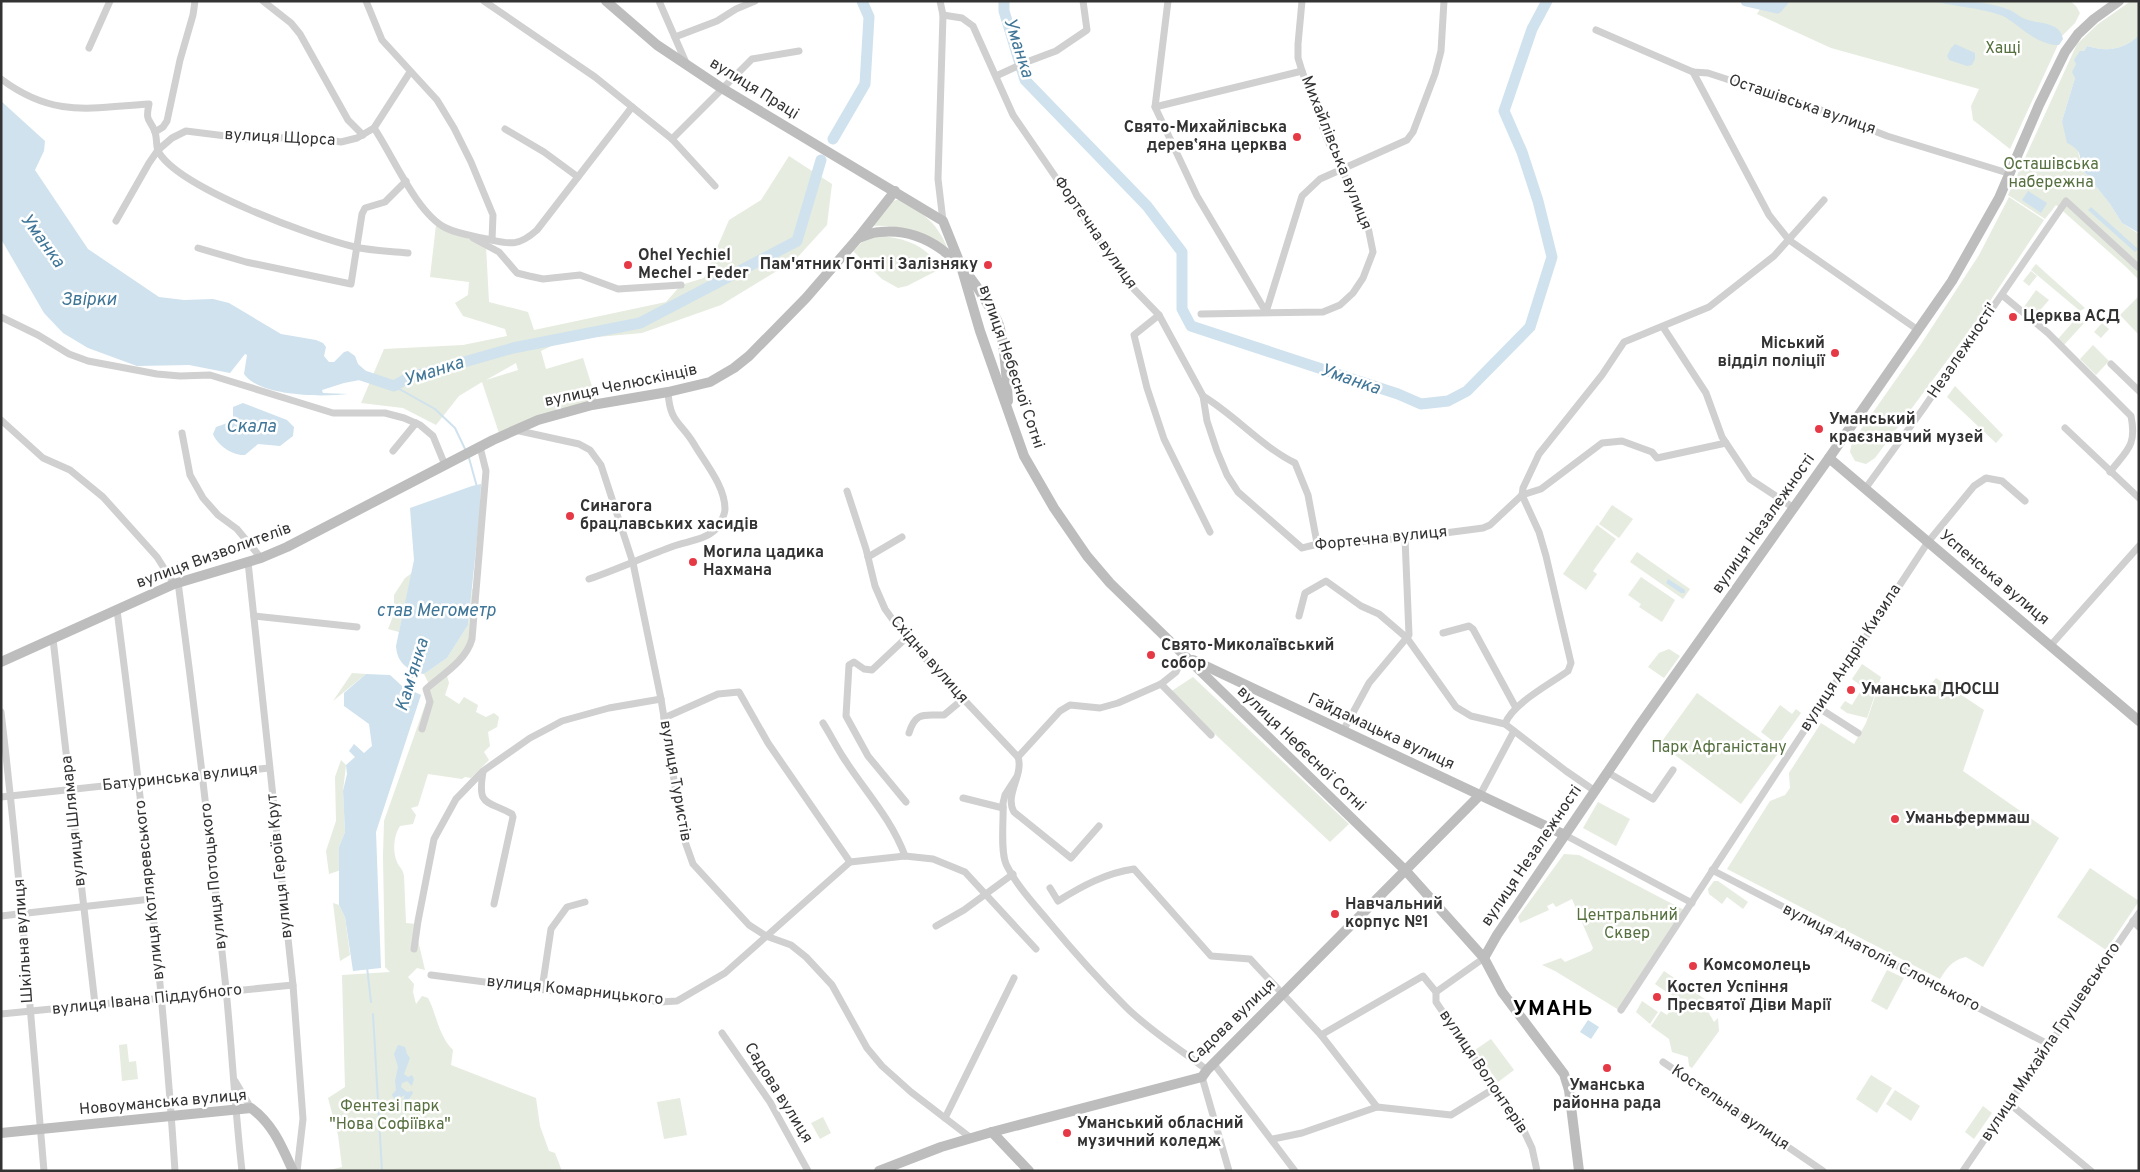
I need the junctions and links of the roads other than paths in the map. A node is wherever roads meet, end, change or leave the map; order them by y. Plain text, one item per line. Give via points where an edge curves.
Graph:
1 (110, 1) edge
2 (195, 1) edge
3 (264, 1) edge
4 (366, 1) edge
5 (484, 1) edge
6 (606, 1) edge
7 (659, 1) edge
8 (755, 1) edge
9 (940, 1) edge
10 (1083, 1) edge
11 (1168, 1) edge
12 (1302, 1) edge
13 (1444, 1) edge
14 (2119, 1) edge
15 (943, 15) junction
16 (1596, 30) dead end
17 (675, 37) junction
18 (89, 48) dead end
19 (799, 51) dead end
20 (687, 65) junction
21 (1302, 71) junction
22 (410, 72) junction
23 (1693, 72) junction
24 (996, 76) junction
25 (1, 79) edge
26 (722, 89) junction
27 (632, 107) junction
28 (1155, 107) junction
29 (374, 128) junction
30 (505, 128) dead end
31 (155, 132) junction
32 (363, 135) junction
33 (672, 139) junction
34 (158, 150) junction
35 (1342, 170) junction
36 (2011, 174) junction
37 (578, 177) junction
38 (406, 180) junction
39 (715, 186) dead end
40 (895, 191) junction
41 (1824, 200) dead end
42 (116, 221) dead end
43 (943, 221) junction
44 (466, 234) junction
45 (858, 238) junction
46 (492, 240) junction
47 (1789, 240) junction
48 (358, 247) junction
49 (198, 248) dead end
50 (408, 253) dead end
51 (961, 266) junction
52 (2139, 268) edge
53 (681, 285) dead end
54 (2002, 295) junction
55 (1266, 312) junction
56 (1159, 314) junction
57 (1201, 314) dead end
58 (1, 317) edge
59 (998, 323) junction
60 (1663, 326) junction
61 (1918, 330) junction
62 (980, 331) junction
63 (2111, 364) dead end
64 (2139, 390) edge
65 (668, 392) junction
66 (1203, 396) junction
67 (1008, 415) junction
68 (1, 420) edge
69 (416, 423) junction
70 (2065, 428) dead end
71 (514, 430) junction
72 (182, 433) dead end
73 (1726, 443) junction
74 (477, 448) junction
75 (393, 450) dead end
76 (1829, 458) junction
77 (445, 465) junction
78 (2110, 472) junction
79 (1865, 489) junction
80 (847, 491) dead end
81 (1522, 495) junction
82 (2139, 498) edge
83 (2025, 501) dead end
84 (1794, 508) junction
85 (1210, 532) dead end
86 (902, 537) dead end
87 (1405, 538) junction
88 (1928, 542) junction
89 (1317, 543) junction
90 (2139, 546) edge
91 (262, 558) junction
92 (868, 558) junction
93 (248, 562) junction
94 (633, 563) junction
95 (589, 579) dead end
96 (176, 583) junction
97 (117, 610) junction
98 (254, 616) junction
99 (1299, 616) dead end
100 (357, 627) dead end
101 (1442, 633) dead end
102 (906, 638) junction
103 (1407, 638) junction
104 (53, 639) junction
105 (2051, 645) junction
106 (1184, 656) junction
107 (1, 662) edge
108 (1222, 674) junction
109 (1161, 684) junction
110 (1217, 689) junction
111 (661, 699) junction
112 (962, 700) junction
113 (1516, 708) junction
114 (1818, 708) junction
115 (1, 712) edge
116 (664, 718) junction
117 (2139, 721) edge
118 (823, 723) dead end
119 (1505, 724) junction
120 (422, 729) dead end
121 (1343, 731) junction
122 (1514, 731) junction
123 (909, 733) dead end
124 (1858, 733) dead end
125 (1211, 735) dead end
126 (1018, 758) junction
127 (269, 768) junction
128 (1673, 770) dead end
129 (484, 771) junction
130 (1607, 772) junction
131 (203, 775) junction
132 (1016, 778) junction
133 (139, 782) junction
134 (71, 789) junction
135 (1594, 791) junction
136 (1480, 795) junction
137 (11, 796) junction
138 (1, 797) edge
139 (963, 798) dead end
140 (906, 802) dead end
141 (1003, 808) junction
142 (1099, 826) dead end
143 (1565, 835) junction
144 (905, 856) junction
145 (850, 862) junction
146 (1712, 870) junction
147 (1406, 871) junction
148 (1013, 874) junction
149 (1050, 888) dead end
150 (988, 894) junction
151 (151, 899) junction
152 (585, 902) dead end
153 (1692, 903) junction
154 (494, 904) dead end
155 (84, 907) junction
156 (23, 913) junction
157 (2139, 913) edge
158 (1, 916) edge
159 (2133, 921) junction
160 (936, 926) dead end
161 (2139, 927) edge
162 (766, 936) junction
163 (414, 949) dead end
164 (1036, 949) dead end
165 (1484, 958) junction
166 (431, 975) dead end
167 (1014, 978) dead end
168 (293, 985) junction
169 (542, 989) junction
170 (226, 992) junction
171 (1436, 992) junction
172 (1283, 994) junction
173 (161, 998) junction
174 (95, 1004) junction
175 (1621, 1010) dead end
176 (30, 1012) junction
177 (1, 1014) edge
178 (722, 1033) dead end
179 (1321, 1035) junction
180 (2050, 1046) junction
181 (1663, 1062) dead end
182 (1208, 1070) junction
183 (234, 1079) junction
184 (1495, 1088) junction
185 (2010, 1104) junction
186 (1376, 1107) junction
187 (251, 1108) junction
188 (235, 1110) junction
189 (172, 1116) junction
190 (945, 1118) junction
191 (40, 1129) junction
192 (992, 1132) junction
193 (1, 1133) edge
194 (971, 1138) junction
195 (1272, 1139) junction
196 (885, 1169) edge
197 (44, 1171) edge
198 (175, 1171) edge
199 (242, 1171) edge
200 (293, 1171) edge
201 (297, 1171) edge
202 (808, 1171) edge
203 (1029, 1171) edge
204 (1229, 1171) edge
205 (1296, 1171) edge
206 (1537, 1171) edge
207 (1579, 1171) edge
208 (1823, 1171) edge
209 (1963, 1171) edge
210 (2091, 1171) edge

1 - 18 street
2 - 31 street via 167,121
3 - 32 street via 300,34 348,120
4 - 22 street via 382,40
5 - 27 street via 595,76
6 - 20 main road, вулиця Праці via 657,45
7 - 17 street
8 - 17 street via 736,8 718,22
9 - 15 street
10 - 24 street via 1087,30 1056,51
11 - 28 street
12 - 21 street, Михайлівська вулиця via 1298,44
13 - 35 street via 1441,51 1414,132 1407,140
14 - 36 main road, вулиця Незалежності via 2083,29 2065,52
15 - 24 street, Фортечна вулиця via 962,18 973,26
15 - 43 street via 938,179
16 - 23 street, Осташівська вулиця
17 - 20 street
19 - 26 street via 752,59
20 - 26 main road, вулиця Праці
21 - 28 street
21 - 35 street, Михайлівська вулиця
22 - 29 street
22 - 46 street via 437,100 471,162 493,215
23 - 36 street, Осташівська вулиця via 1708,73 1824,111 1887,136
23 - 47 street via 1769,214
24 - 56 street, Фортечна вулиця via 1013,115 1077,209 1129,284
25 - 31 street via 16,90 72,109 149,104 148,122
26 - 33 street
26 - 40 main road, вулиця Праці
27 - 33 street
27 - 37 street
28 - 55 street via 1197,196
29 - 32 street, вулиця Щорса
29 - 38 street
30 - 37 street
31 - 34 street
32 - 34 street, вулиця Щорса via 341,142 309,137 250,139 186,131
33 - 39 street
34 - 42 street
34 - 48 street via 168,162 200,186 324,239
35 - 55 street via 1320,179 1302,196
35 - 55 street, Михайлівська вулиця via 1367,222 1373,252 1363,278 1353,294 1340,305 1323,312
36 - 61 main road, вулиця Незалежності via 1969,253
37 - 46 street via 526,240 511,243
38 - 44 street via 433,220
38 - 48 street via 385,202 365,208
40 - 43 main road, вулиця Праці
40 - 45 main road, вулиця Челюскінців
41 - 47 street, Фортечна вулиця
43 - 51 main road
44 - 46 street
44 - 53 street via 499,252 517,273 529,276 543,279 580,275 618,289
45 - 51 main road via 879,232 922,237 944,250
45 - 65 main road, вулиця Челюскінців via 806,298 749,356 710,382
47 - 60 street, Фортечна вулиця via 1774,256 1709,307
47 - 61 street
48 - 49 street via 352,284 246,262
48 - 50 street
51 - 59 main road
51 - 62 main road, вулиця Небесної Сотні
52 - 54 street, Незалежності' via 2066,201
54 - 78 street via 2048,333 2131,416 2134,432 2131,445
54 - 79 street, Незалежності'
55 - 57 street, Михайлівська вулиця
56 - 66 street, Фортечна вулиця
56 - 85 street via 1134,336 1164,439
58 - 69 street via 69,354 88,360 157,374 210,375 332,413 385,413
59 - 62 main road via 988,322
59 - 67 main road via 1005,358
60 - 73 street via 1706,394
60 - 81 street, Фортечна вулиця via 1624,342 1539,454
61 - 76 main road, вулиця Незалежності
62 - 67 main road, вулиця Небесної Сотні
63 - 64 street
65 - 71 main road, вулиця Челюскінців via 592,405
65 - 94 street via 673,419 690,437 715,477 724,498 725,511 717,529
66 - 89 street via 1224,409 1277,454 1296,463 1308,495
66 - 89 street, Фортечна вулиця via 1217,451 1238,492 1302,548
67 - 106 main road, вулиця Небесної Сотні via 1028,464 1087,556
68 - 96 street via 43,458 70,470 103,497
69 - 75 street
69 - 77 street via 433,436
70 - 78 street
71 - 74 main road, вулиця Визволителів
71 - 94 street, вулиця Туристів via 579,444 590,450 601,465
72 - 91 street via 190,475 203,498 237,529
73 - 81 street via 1657,458 1652,452 1622,441 1602,443 1541,489
73 - 84 street via 1750,479
74 - 77 main road, вулиця Визволителів
74 - 120 street via 486,471 472,639 462,658 426,689 430,702
76 - 79 main road, Успенська вулиця
76 - 84 main road, вулиця Незалежності
77 - 91 main road, вулиця Визволителів
78 - 82 street
79 - 88 main road, Успенська вулиця
80 - 92 street, Східна вулиця
81 - 87 street, Фортечна вулиця via 1483,528
81 - 113 street via 1546,556 1571,663 1568,671
83 - 88 street, вулиця Андрія Кизила via 2002,481 1986,478 1974,486
84 - 130 main road, вулиця Незалежності
86 - 92 street
87 - 89 street, Фортечна вулиця
87 - 103 street
88 - 105 main road, Успенська вулиця
88 - 114 street, вулиця Андрія Кизила
90 - 105 street
91 - 93 main road, вулиця Визволителів
92 - 102 street, Східна вулиця via 881,601
93 - 96 main road, вулиця Визволителів
93 - 98 street, вулиця Героїв Крут
94 - 95 street
94 - 111 street, вулиця Туристів
96 - 97 main road, вулиця Визволителів
96 - 131 street, вулиця Потоцького
97 - 104 main road, вулиця Визволителів
97 - 133 street, вулиця Котляревського
98 - 100 street
98 - 127 street, вулиця Героїв Крут
99 - 103 street via 1305,593 1326,581 1361,606 1379,614
101 - 113 street via 1465,626 1473,629
102 - 112 street, Східна вулиця
102 - 140 street via 872,670 854,662 850,665 846,716 868,756
103 - 119 street via 1456,707 1471,716
103 - 121 street via 1369,683
104 - 107 main road, вулиця Визволителів
104 - 134 street, вулиця Шлямара
105 - 117 main road, Успенська вулиця
106 - 108 main road, Гайдамацька вулиця
106 - 109 street via 1176,672
106 - 110 main road, вулиця Небесної Сотні
108 - 110 main road
108 - 121 main road, Гайдамацька вулиця
109 - 125 street
109 - 126 street via 1100,708 1070,705 1060,711
110 - 147 main road, вулиця Небесної Сотні
111 - 116 street, вулиця Туристів
111 - 129 street via 562,721 530,738
112 - 123 street via 944,715 923,714 918,717
112 - 126 street, Східна вулиця
113 - 119 street via 1508,715
114 - 124 street
114 - 146 street, вулиця Андрія Кизила
115 - 137 street, Шкільна вулиця
116 - 145 street via 718,694 740,692 768,743
116 - 162 street, вулиця Туристів via 683,836 693,864 749,925
118 - 144 street via 887,819
119 - 122 street
121 - 136 main road, Гайдамацька вулиця
122 - 135 street
122 - 136 street
126 - 132 street via 1020,766
127 - 131 street, Батуринська вулиця
127 - 168 street, вулиця Героїв Крут
128 - 130 street via 1653,799
129 - 154 street via 481,793 485,800 512,814 513,818
129 - 163 street via 456,799 434,839
130 - 135 main road, вулиця Незалежності
131 - 133 street, Батуринська вулиця
131 - 170 street, вулиця Потоцького
132 - 141 street via 1005,795
132 - 142 street via 1011,802 1014,812 1071,858
133 - 134 street, Батуринська вулиця
133 - 151 street, вулиця Котляревського
134 - 137 street, Батуринська вулиця
134 - 155 street, вулиця Шлямара
135 - 143 main road, вулиця Незалежності
136 - 143 main road, Гайдамацька вулиця
136 - 147 main road, Садова вулиця
137 - 138 street, Батуринська вулиця
137 - 156 street, Шкільна вулиця
139 - 141 street
141 - 148 street via 1004,854
143 - 153 street
143 - 165 main road, вулиця Незалежності
144 - 145 street
144 - 150 street via 933,859 965,872
145 - 162 street, вулиця Комарницького
146 - 153 street, вулиця Андрія Кизила
146 - 180 street, вулиця Анатолія Слонського
147 - 165 main road, вулиця Небесної Сотні
147 - 172 main road, Садова вулиця
148 - 150 street
148 - 182 street via 1064,940 1126,1007
149 - 172 street via 1058,901 1116,872 1134,869 1207,954 1216,958 1250,959
150 - 160 street
150 - 164 street
151 - 155 street
151 - 173 street, вулиця Котляревського
152 - 169 street via 567,907 552,928
153 - 175 street, вулиця Андрія Кизила
155 - 156 street
155 - 174 street, вулиця Шлямара
156 - 158 street
156 - 176 street, Шкільна вулиця
157 - 159 street, вулиця Михайла Грушевського
159 - 161 street
159 - 180 street, вулиця Михайла Грушевського
162 - 169 street, вулиця Комарницького via 725,974 678,1001 660,1002 608,993
162 - 190 street, вулиця Туристів via 791,945 806,957 832,985 867,1048 882,1066
165 - 171 street
165 - 207 main road, вулиця Небесної Сотні via 1502,992 1560,1069 1569,1090
166 - 169 street, вулиця Комарницького
167 - 190 street
168 - 170 street, вулиця Івана Піддубного
168 - 201 street, вулиця Героїв Крут via 303,1119
170 - 173 street, вулиця Івана Піддубного
170 - 183 street, вулиця Потоцького
171 - 179 street, вулиця Волонтерів via 1423,976
171 - 184 street, вулиця Волонтерів via 1436,1002
172 - 179 street
172 - 182 main road, Садова вулиця
173 - 174 street, вулиця Івана Піддубного
173 - 189 street, вулиця Котляревського
174 - 176 street, вулиця Івана Піддубного
176 - 177 street, вулиця Івана Піддубного
176 - 191 street, Шкільна вулиця
178 - 202 street, Садова вулиця via 770,1102
179 - 186 street
180 - 185 street, вулиця Михайла Грушевського
181 - 208 street, Костельна вулиця
182 - 192 main road, Садова вулиця
182 - 195 street
182 - 204 street
183 - 187 street
183 - 188 street, вулиця Потоцького
184 - 186 street via 1451,1115
184 - 206 street, вулиця Волонтерів via 1532,1148
185 - 209 street, вулиця Михайла Грушевського
185 - 210 street
186 - 195 street
187 - 188 main road, Новоуманська вулиця
187 - 200 main road, Новоуманська вулиця via 262,1116 275,1134
188 - 189 main road, Новоуманська вулиця
188 - 199 street, вулиця Потоцького
189 - 191 main road, Новоуманська вулиця
189 - 198 street, вулиця Котляревського
190 - 194 street, вулиця Туристів
191 - 193 main road, Новоуманська вулиця
191 - 197 street, Шкільна вулиця
192 - 194 main road, Садова вулиця
192 - 203 main road
194 - 196 main road, Садова вулиця
195 - 205 street

